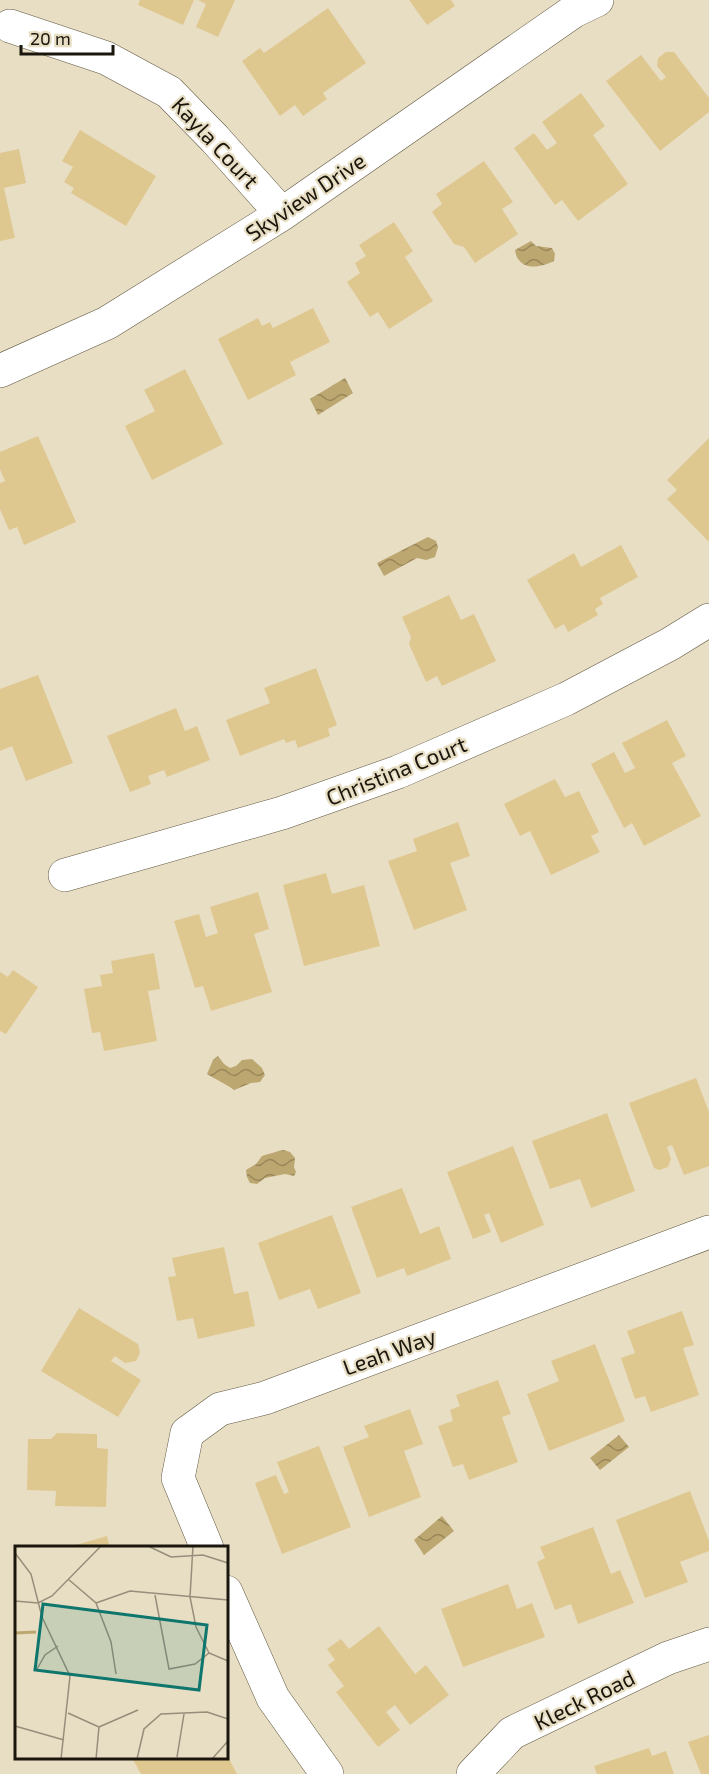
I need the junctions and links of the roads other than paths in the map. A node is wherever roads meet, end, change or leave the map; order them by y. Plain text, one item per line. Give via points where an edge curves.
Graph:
1 (597, 0) edge
2 (10, 26) dead end
3 (282, 214) junction
4 (0, 371) edge
5 (709, 620) edge
6 (65, 875) dead end
7 (709, 1232) edge
8 (206, 1546) edge
9 (228, 1597) edge
10 (709, 1644) edge
11 (327, 1774) edge
12 (473, 1774) edge

1 - 3 street, Skyview Drive via 574,11
2 - 3 street, Kayla Court via 106,58 169,92
3 - 4 street, Skyview Drive via 107,323
5 - 6 street, Christina Court via 566,699 398,772 282,813
7 - 8 street, Leah Way via 265,1398 220,1409 187,1433 178,1478
9 - 11 street via 273,1698
10 - 12 street, Kleck Road via 668,1658 512,1733

